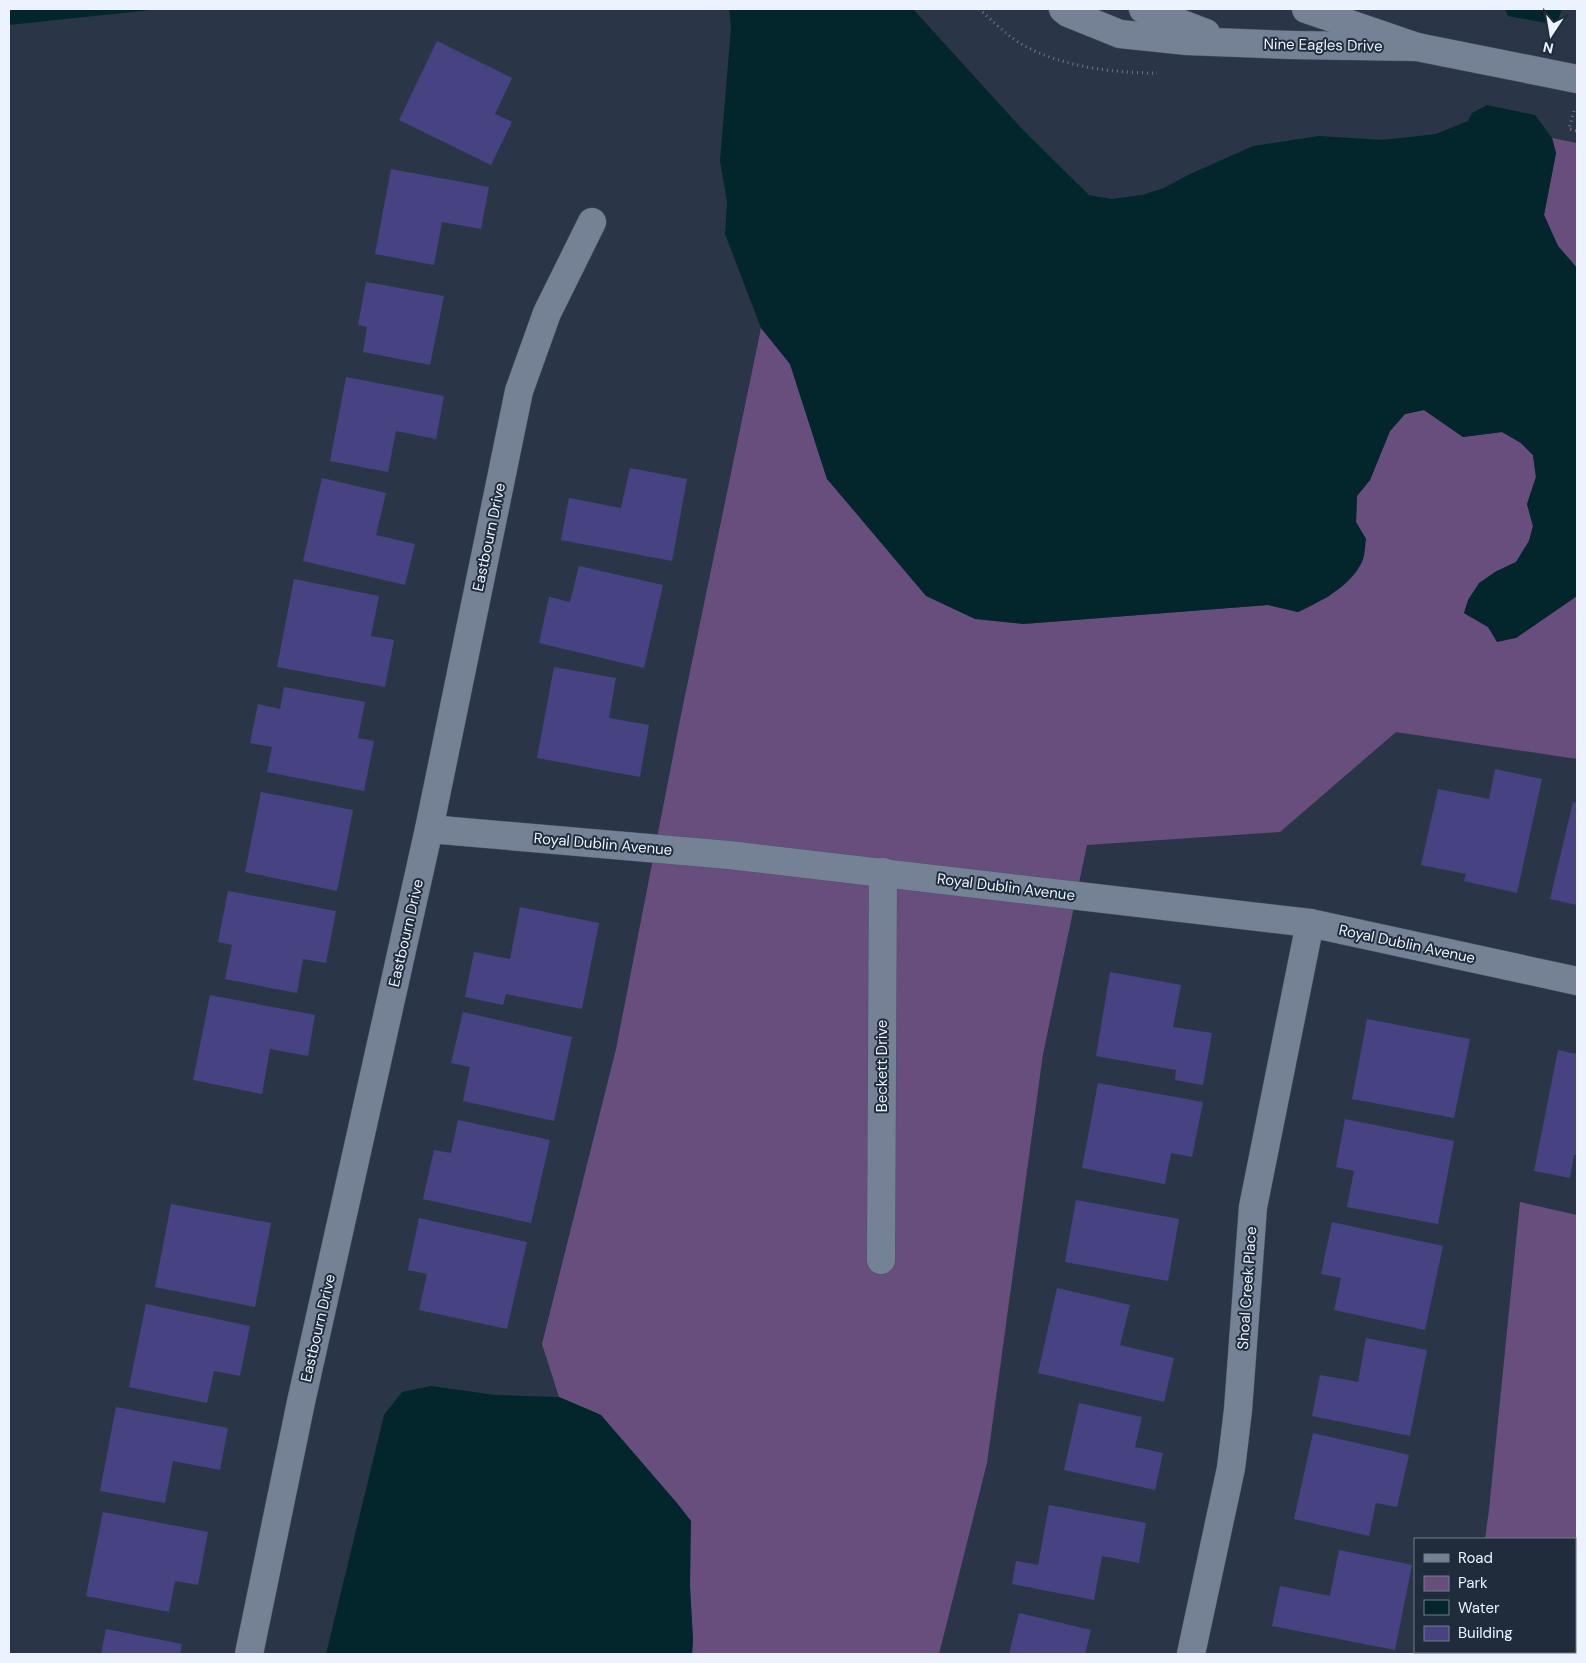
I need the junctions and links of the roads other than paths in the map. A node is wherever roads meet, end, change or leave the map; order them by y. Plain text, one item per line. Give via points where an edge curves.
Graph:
1 (1063, 9) edge
2 (1143, 9) edge
3 (1306, 9) edge
4 (1228, 42) junction
5 (1417, 47) junction
6 (1577, 79) edge
7 (592, 222) dead end
8 (429, 829) junction
9 (883, 872) junction
10 (1310, 923) junction
11 (1577, 981) edge
12 (882, 1260) dead end
13 (249, 1654) edge
14 (1191, 1654) edge

1 - 4 street, Nine Eagles Drive via 1120,34
2 - 4 street, Nine Eagles Drive
3 - 5 street, Nine Eagles Drive
4 - 5 street, Nine Eagles Drive
5 - 6 street, Nine Eagles Drive
7 - 8 street, Eastbourn Drive via 547,313 519,391
8 - 9 street, Royal Dublin Avenue
8 - 13 street, Eastbourn Drive via 301,1402
9 - 10 street, Royal Dublin Avenue
9 - 12 street, Beckett Drive
10 - 11 street, Royal Dublin Avenue
10 - 14 street, Shoal Creek Place via 1253,1207 1231,1468

